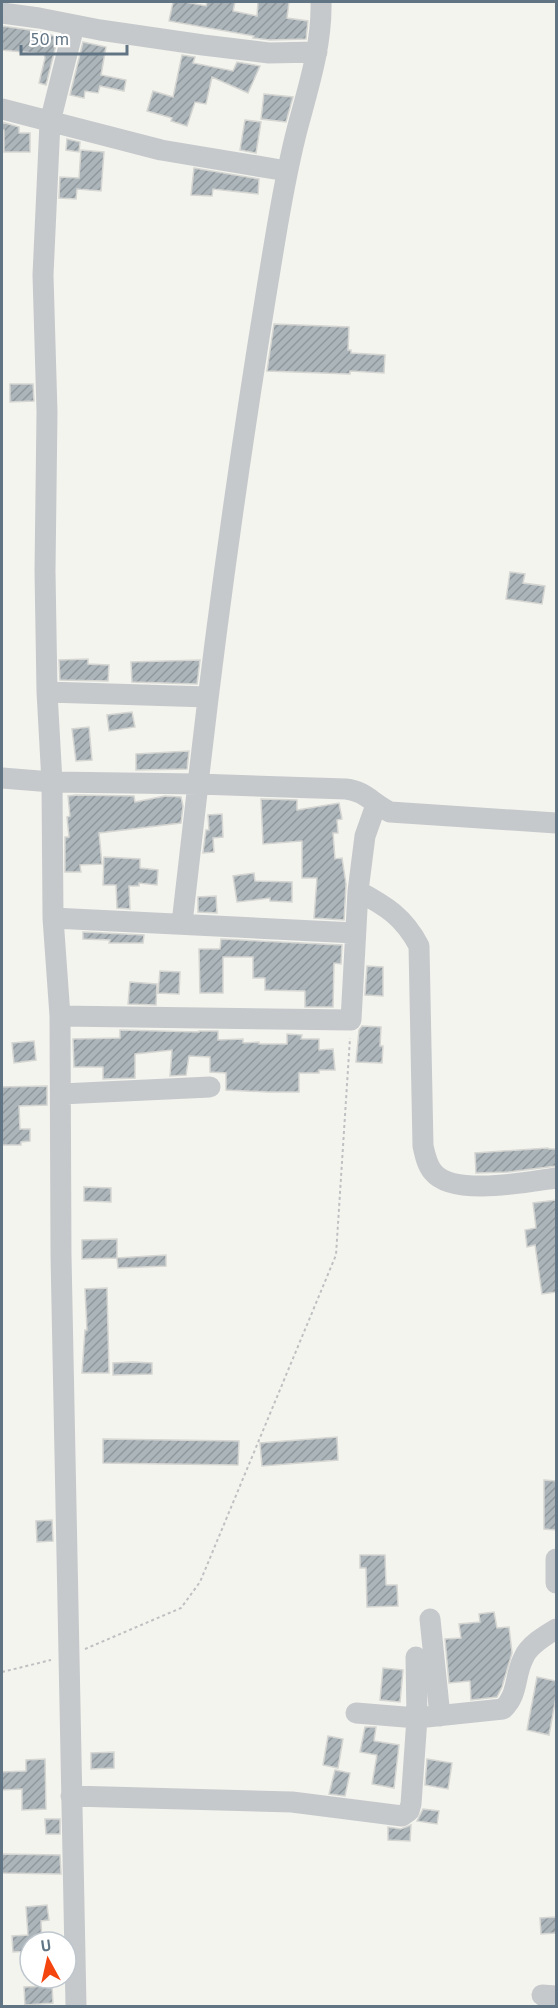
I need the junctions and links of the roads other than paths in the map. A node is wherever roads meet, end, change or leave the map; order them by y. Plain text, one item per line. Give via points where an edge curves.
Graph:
1 (321, 2) edge
2 (2, 13) edge
3 (74, 26) junction
4 (317, 52) junction
5 (2, 109) edge
6 (50, 122) junction
7 (286, 171) junction
8 (46, 692) junction
9 (208, 697) junction
10 (2, 778) edge
11 (52, 782) junction
12 (198, 784) junction
13 (383, 808) junction
14 (556, 823) edge
15 (358, 891) junction
16 (53, 918) junction
17 (182, 923) junction
18 (355, 933) junction
19 (60, 1016) junction
20 (210, 1087) dead end
21 (61, 1094) junction
22 (556, 1178) edge
23 (556, 1559) edge
24 (556, 1583) edge
25 (430, 1619) dead end
26 (556, 1629) edge
27 (416, 1657) dead end
28 (356, 1713) dead end
29 (440, 1716) junction
30 (417, 1718) junction
31 (71, 1796) junction
32 (76, 2007) edge

1 - 4 street
2 - 3 street
3 - 4 street via 269,53
3 - 6 street
4 - 7 street
5 - 6 street
6 - 7 street via 161,150
6 - 8 street via 43,274 47,412
7 - 9 street via 254,364
8 - 9 street
8 - 11 street
9 - 12 street
10 - 11 street
11 - 12 street
11 - 16 street
12 - 13 street via 352,790
12 - 17 street
13 - 14 street via 422,815
13 - 15 street via 365,836
15 - 18 street
15 - 22 street via 388,907 419,946 423,1146 433,1172 454,1184 479,1186
16 - 17 street
16 - 19 street
17 - 18 street
18 - 19 street via 351,1020
19 - 21 street
20 - 21 street
21 - 31 street
23 - 24 street
25 - 29 street
26 - 29 street via 524,1656 515,1693 503,1710
27 - 30 street
28 - 30 street
29 - 30 street
30 - 31 street via 411,1804 402,1816 292,1802
31 - 32 street

